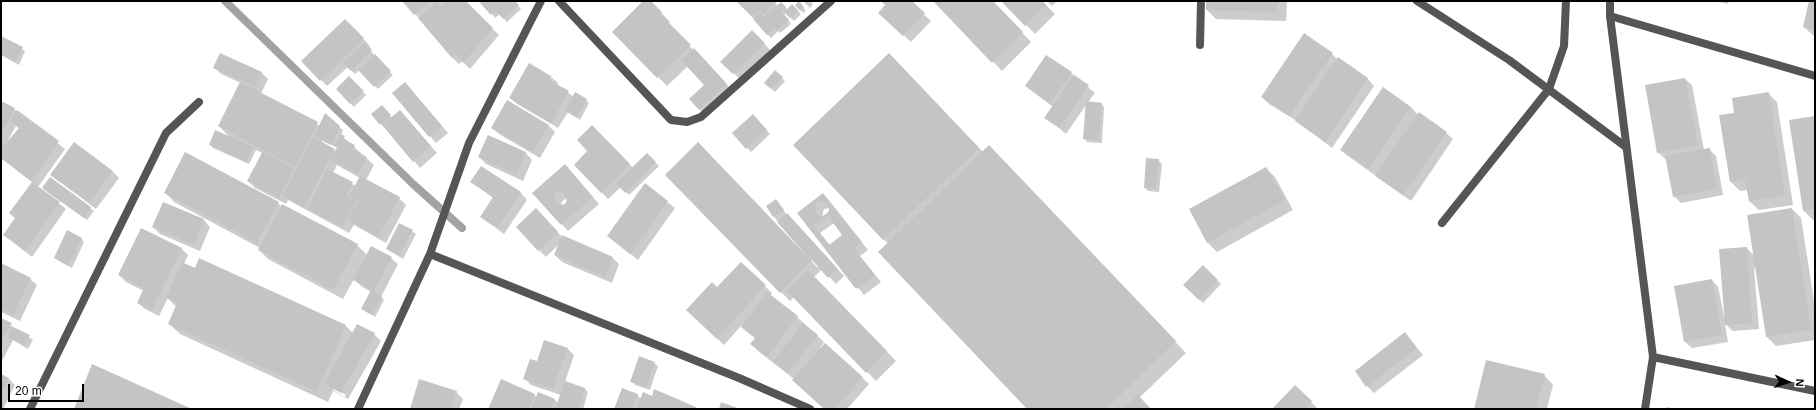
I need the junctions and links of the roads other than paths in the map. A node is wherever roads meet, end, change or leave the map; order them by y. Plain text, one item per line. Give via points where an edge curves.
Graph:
1 (541, 1) edge
2 (558, 1) edge
3 (831, 1) edge
4 (1201, 1) edge
5 (1417, 1) edge
6 (1566, 1) edge
7 (1610, 1) edge
8 (1610, 16) junction
9 (1200, 45) dead end
10 (1815, 76) edge
11 (1549, 89) junction
12 (199, 102) dead end
13 (1626, 147) junction
14 (1442, 223) dead end
15 (430, 254) junction
16 (1653, 357) junction
17 (1815, 391) edge
18 (30, 409) edge
19 (358, 409) edge
20 (810, 409) edge
21 (1645, 409) edge

1 - 15 street via 469,143
2 - 3 street via 671,120 687,122 701,117
4 - 9 street
5 - 11 street
6 - 11 street via 1564,46
7 - 8 street
8 - 10 street
8 - 13 street
11 - 13 street
11 - 14 street
12 - 18 street via 166,134
13 - 16 street
15 - 19 street
15 - 20 street
16 - 17 street
16 - 21 street

